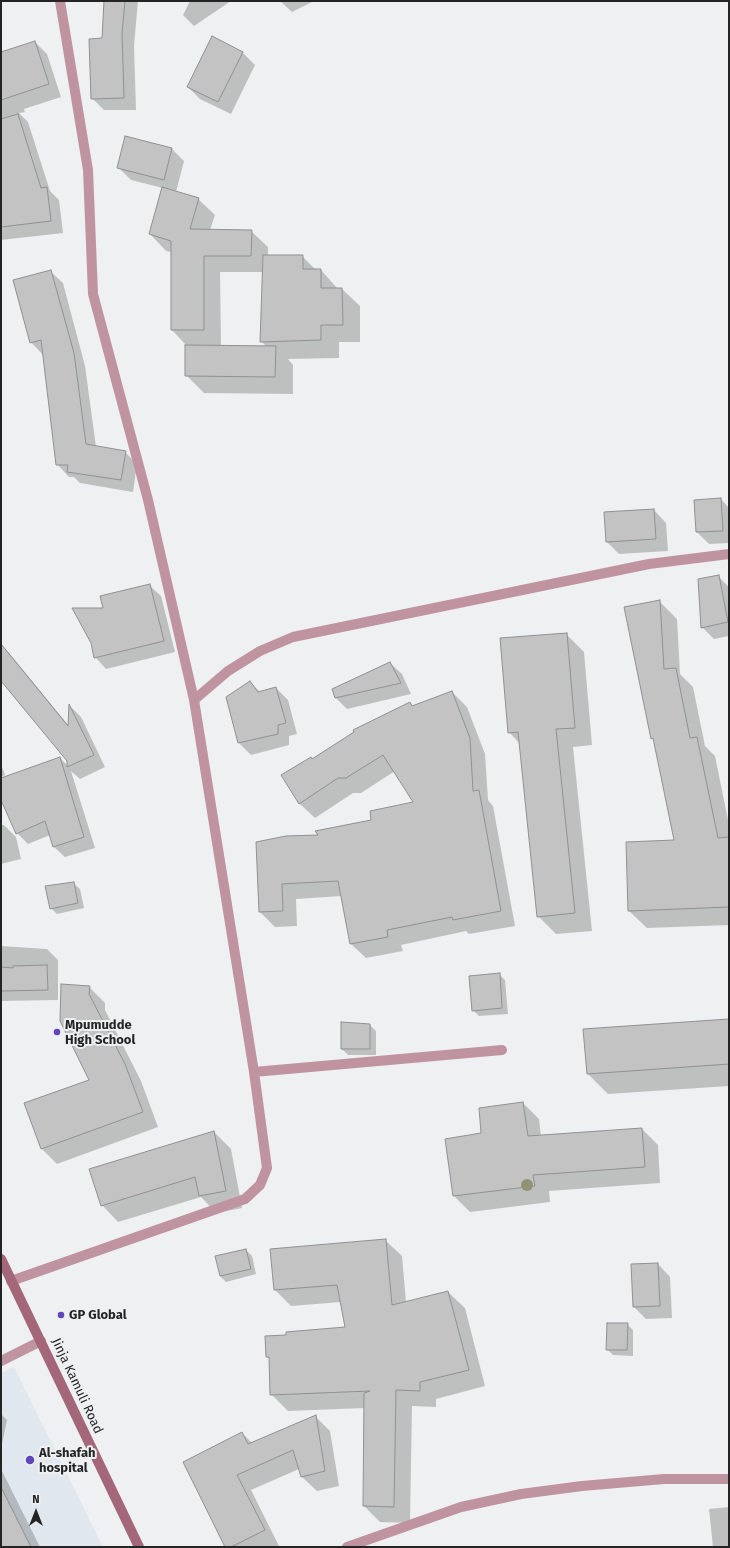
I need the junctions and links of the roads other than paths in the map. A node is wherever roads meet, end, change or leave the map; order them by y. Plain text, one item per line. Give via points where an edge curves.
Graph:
1 (60, 1) edge
2 (729, 554) edge
3 (194, 700) junction
4 (502, 1050) dead end
5 (254, 1072) junction
6 (1, 1259) edge
7 (11, 1280) junction
8 (41, 1341) junction
9 (1, 1360) edge
10 (729, 1479) edge
11 (139, 1547) edge
12 (347, 1547) edge

1 - 3 street via 88,170 93,294 148,500
2 - 3 street via 649,564 293,637 260,651 228,671
3 - 5 street
4 - 5 street
5 - 7 street via 267,1168 260,1185 245,1199
6 - 7 main road, Jinja Kamuli Road
7 - 8 main road, Jinja Kamuli Road
8 - 9 street
8 - 11 main road, Jinja Kamuli Road
10 - 12 street via 664,1479 521,1494 461,1508

